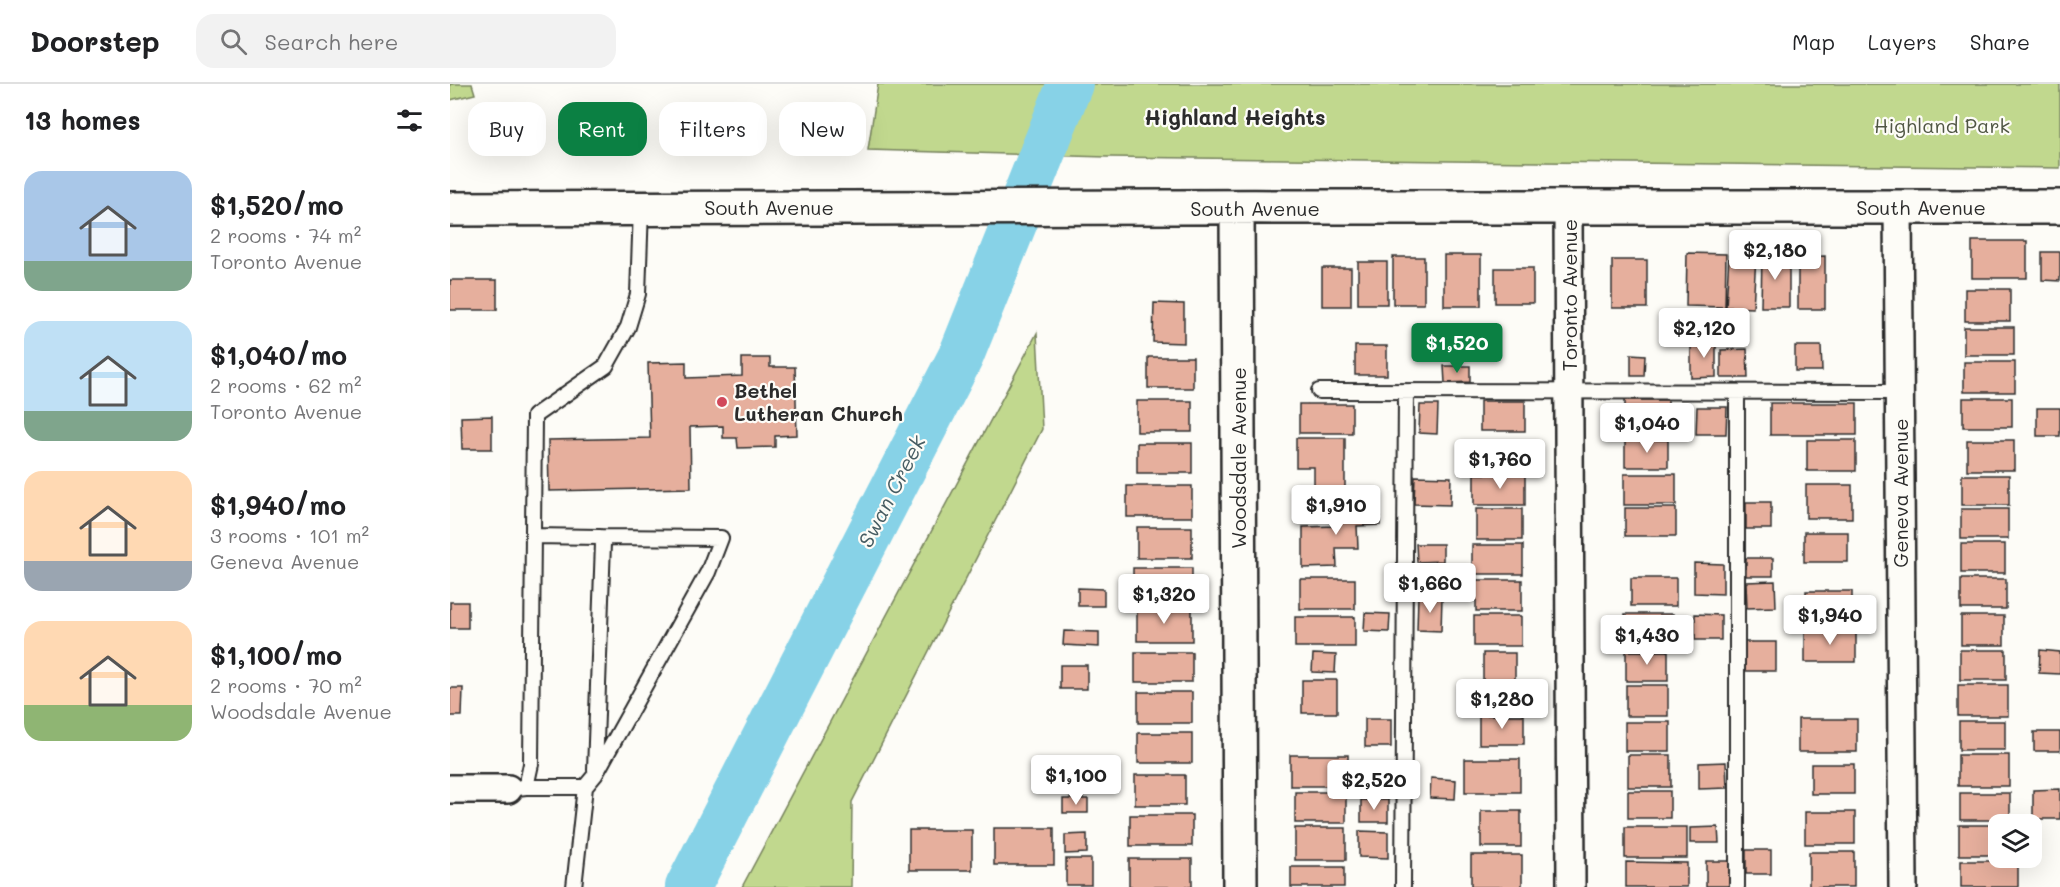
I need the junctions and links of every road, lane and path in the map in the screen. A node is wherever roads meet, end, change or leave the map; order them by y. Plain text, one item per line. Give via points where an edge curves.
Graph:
1 (1898, 207) junction
2 (2060, 207) edge
3 (641, 208) junction
4 (1237, 208) junction
5 (1568, 208) junction
6 (450, 209) edge
7 (1319, 391) dead end
8 (1406, 392) junction
9 (1569, 392) junction
10 (1737, 392) junction
11 (1899, 392) junction
12 (533, 536) junction
13 (601, 540) junction
14 (595, 775) junction
15 (585, 787) junction
16 (517, 788) junction
17 (450, 789) edge
18 (574, 887) edge
19 (1240, 887) edge
20 (1403, 887) edge
21 (1571, 887) edge
22 (1737, 887) edge
23 (1903, 887) edge

1 - 2 street, South Avenue
1 - 5 street, South Avenue
1 - 11 street, Geneva Avenue
3 - 4 street, South Avenue
3 - 6 street, South Avenue
3 - 12 lane via 638,294 628,327 606,366 534,416
4 - 5 street, South Avenue
4 - 19 street, Woodsdale Avenue
5 - 9 street, Toronto Avenue
7 - 8 lane
8 - 9 lane
8 - 20 lane
9 - 10 lane
9 - 21 street, Toronto Avenue
10 - 11 lane
10 - 22 lane
11 - 23 street, Geneva Avenue
12 - 13 lane
12 - 16 lane via 531,764
13 - 14 lane
13 - 14 lane via 721,538 708,572
14 - 15 lane
15 - 16 lane
15 - 18 lane
16 - 17 street

